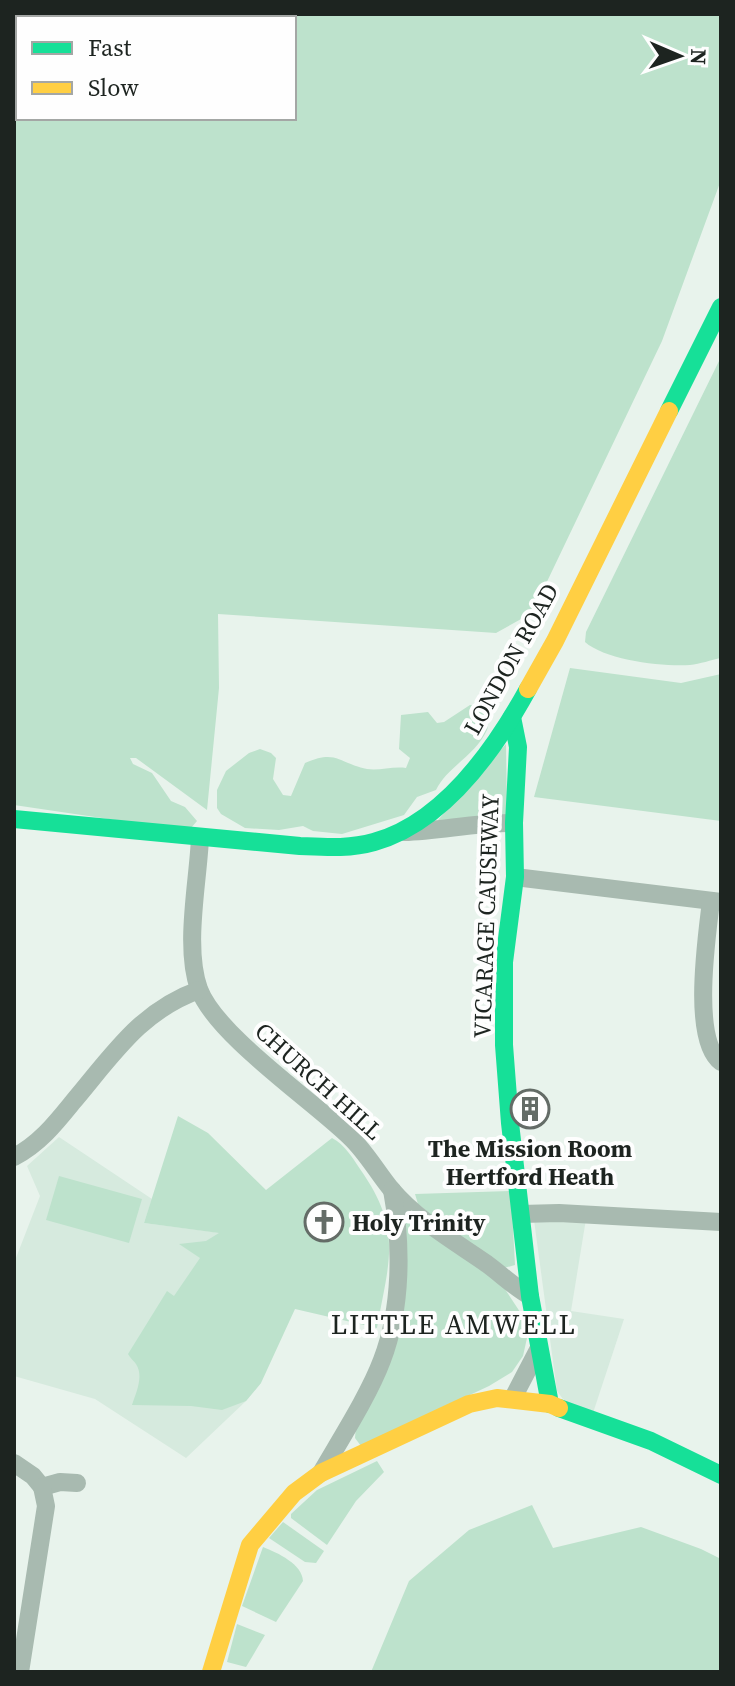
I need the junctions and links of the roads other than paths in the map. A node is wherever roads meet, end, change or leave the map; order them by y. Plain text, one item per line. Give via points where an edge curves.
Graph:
1 (721, 307) edge
2 (512, 717) junction
3 (14, 819) edge
4 (514, 823) junction
5 (401, 833) junction
6 (200, 838) junction
7 (515, 877) junction
8 (716, 901) edge
9 (199, 990) junction
10 (721, 1062) edge
11 (14, 1157) edge
12 (392, 1190) junction
13 (521, 1214) junction
14 (721, 1222) edge
15 (530, 1296) junction
16 (538, 1350) junction
17 (513, 1398) junction
18 (550, 1404) junction
19 (14, 1463) edge
20 (321, 1473) junction
21 (721, 1475) edge
22 (77, 1483) dead end
23 (42, 1487) junction
24 (20, 1672) edge
25 (211, 1672) edge

1 - 2 street, LONDON ROAD
2 - 4 street, VICARAGE CAUSEWAY via 518,747
2 - 5 street, LONDON ROAD via 467,777
3 - 6 street, LONDON ROAD
4 - 5 street
4 - 7 street, VICARAGE CAUSEWAY
5 - 6 street, LONDON ROAD via 338,847
6 - 9 street, CHURCH HILL via 193,948
7 - 8 street
7 - 13 street, VICARAGE CAUSEWAY via 504,962 504,1045
8 - 10 street via 704,1021 707,1045
9 - 11 street via 170,1001 144,1020 46,1134
9 - 12 street, CHURCH HILL via 231,1033 353,1139
12 - 15 street, CHURCH HILL via 424,1220
12 - 20 street via 398,1235 392,1323 382,1360
13 - 14 street
13 - 15 street, VICARAGE CAUSEWAY
15 - 16 street, VICARAGE CAUSEWAY
16 - 17 street
16 - 18 street, VICARAGE CAUSEWAY
17 - 18 street
17 - 20 street via 469,1404
18 - 21 street via 651,1441
19 - 23 street
20 - 25 street via 294,1493 250,1545
22 - 23 street
23 - 24 street via 46,1506

